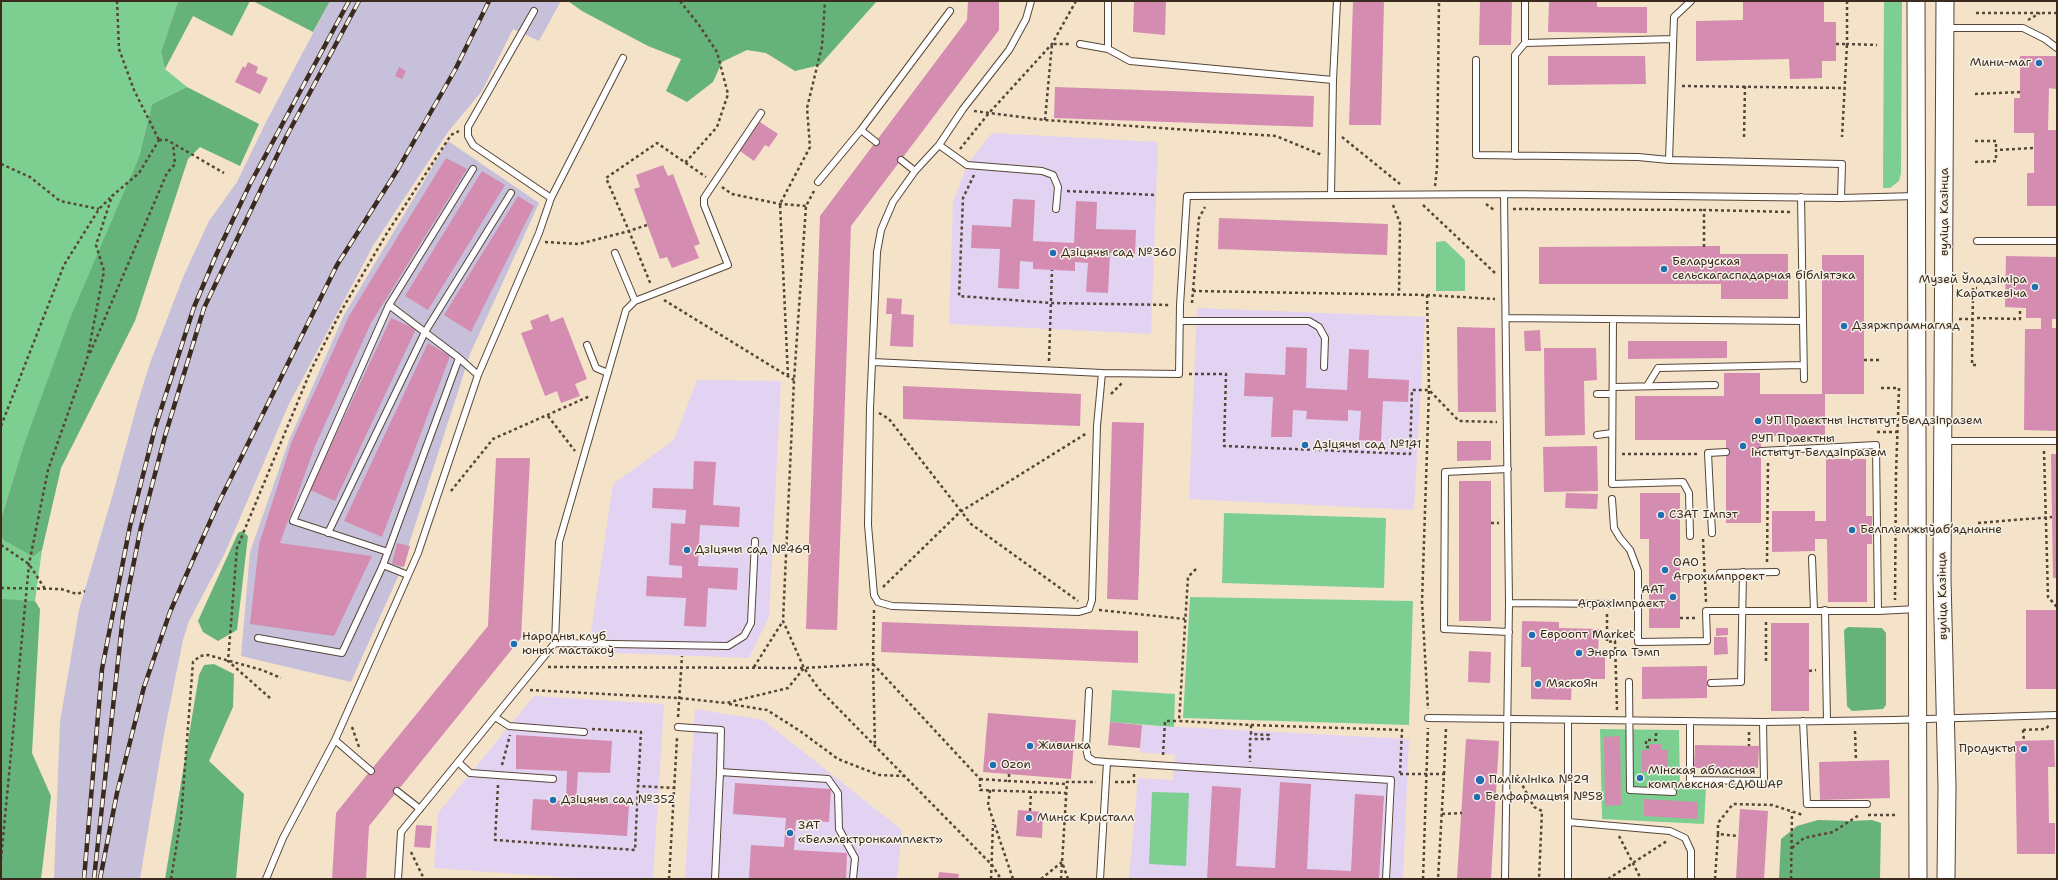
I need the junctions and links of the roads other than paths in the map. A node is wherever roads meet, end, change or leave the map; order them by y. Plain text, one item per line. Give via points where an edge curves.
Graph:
1 (1031, 1) edge
2 (1108, 1) edge
3 (1337, 1) edge
4 (1525, 1) edge
5 (1691, 1) edge
6 (1916, 1) edge
7 (1945, 1) edge
8 (534, 11) dead end
9 (950, 11) dead end
10 (1945, 28) junction
11 (1673, 39) junction
12 (1525, 42) junction
13 (1080, 44) road end
14 (2057, 48) edge
15 (1108, 49) junction
16 (623, 58) dead end
17 (1476, 60) dead end
18 (1333, 80) junction
19 (760, 113) dead end
20 (860, 130) junction
21 (876, 142) dead end
22 (939, 145) junction
23 (1515, 156) junction
24 (901, 160) dead end
25 (1670, 160) junction
26 (473, 169) dead end
27 (915, 171) junction
28 (818, 182) road end
29 (511, 193) dead end
30 (1504, 194) junction
31 (1331, 195) junction
32 (1917, 196) junction
33 (1945, 196) junction
34 (1801, 197) junction
35 (551, 198) junction
36 (1841, 198) junction
37 (1056, 208) dead end
38 (1976, 241) dead end
39 (2057, 241) edge
40 (615, 253) dead end
41 (635, 301) junction
42 (389, 305) junction
43 (1506, 318) junction
44 (1613, 320) junction
45 (1180, 321) junction
46 (1803, 321) junction
47 (425, 332) junction
48 (587, 345) dead end
49 (459, 358) junction
50 (873, 362) junction
51 (1803, 365) junction
52 (1324, 367) dead end
53 (608, 373) junction
54 (1102, 373) junction
55 (478, 375) junction
56 (1804, 379) dead end
57 (1715, 385) dead end
58 (1647, 386) junction
59 (1612, 387) junction
60 (1597, 394) dead end
61 (1612, 394) junction
62 (1612, 434) junction
63 (1597, 435) dead end
64 (1943, 440) junction
65 (2057, 441) edge
66 (1761, 451) dead end
67 (1726, 452) dead end
68 (1508, 469) junction
69 (1612, 499) dead end
70 (328, 533) junction
71 (1712, 533) dead end
72 (1690, 536) dead end
73 (755, 541) dead end
74 (388, 552) junction
75 (1812, 558) dead end
76 (383, 565) junction
77 (1743, 572) junction
78 (1776, 572) dead end
79 (1720, 573) dead end
80 (408, 575) junction
81 (1509, 603) junction
82 (1610, 604) road end
83 (1918, 609) junction
84 (1814, 610) junction
85 (1824, 610) junction
86 (1742, 611) junction
87 (1878, 611) junction
88 (1509, 632) junction
89 (258, 638) dead end
90 (555, 643) junction
91 (1629, 682) dead end
92 (1711, 683) dead end
93 (1089, 691) dead end
94 (2057, 715) edge
95 (494, 717) junction
96 (1428, 718) road end
97 (1945, 718) junction
98 (1508, 720) junction
99 (1568, 720) junction
100 (1919, 720) junction
101 (1629, 721) junction
102 (1826, 721) junction
103 (1690, 722) junction
104 (1763, 722) junction
105 (1803, 722) junction
106 (678, 727) road end
107 (585, 730) road end
108 (335, 740) junction
109 (458, 762) junction
110 (1106, 762) junction
111 (369, 769) road end
112 (720, 772) junction
113 (553, 779) dead end
114 (397, 791) dead end
115 (1673, 792) dead end
116 (1867, 804) dead end
117 (420, 809) junction
118 (1568, 822) junction
119 (266, 879) edge
120 (398, 879) edge
121 (715, 879) edge
122 (853, 879) edge
123 (1100, 879) edge
124 (1386, 879) edge
125 (1505, 879) edge
126 (1568, 879) edge
127 (1691, 879) edge
128 (1918, 879) edge
129 (1946, 879) edge

1 - 22 lane via 1026,19 1009,50
2 - 15 lane
3 - 18 lane
4 - 12 lane
5 - 11 lane via 1674,17
6 - 32 main road, вуліца Казінца
7 - 10 main road, вуліца Казінца
8 - 35 lane via 468,128 468,136 473,145
9 - 20 lane
10 - 14 lane via 2024,28
10 - 33 main road, вуліца Казінца
11 - 12 lane
11 - 25 lane
12 - 23 lane via 1515,55
13 - 15 lane
15 - 18 lane via 1130,61
16 - 35 lane
17 - 23 lane via 1476,155
18 - 31 lane
19 - 41 lane via 704,198 704,205 728,265
20 - 21 lane
20 - 28 lane
22 - 27 lane
22 - 37 lane via 967,165 1042,171 1053,175 1058,190
23 - 25 lane via 1638,157
24 - 27 lane
25 - 36 lane via 1842,164
26 - 42 lane
27 - 50 lane via 892,202 881,230 877,252
29 - 47 lane
30 - 31 lane
30 - 34 lane
30 - 43 lane
31 - 45 lane via 1187,196
32 - 33 main road
32 - 36 lane
32 - 83 main road, вуліца Казінца
33 - 64 main road, вуліца Казінца
34 - 36 lane
34 - 46 lane
35 - 55 lane via 536,242
38 - 39 lane
40 - 41 lane
41 - 53 lane via 626,310
42 - 47 lane
42 - 70 lane via 292,521
43 - 44 lane
43 - 68 lane
44 - 46 lane
44 - 59 lane
45 - 52 lane via 1309,321 1319,327 1325,338
45 - 54 lane via 1179,374
46 - 51 lane
47 - 49 lane
47 - 70 lane
48 - 53 lane via 596,368
49 - 55 lane
49 - 74 lane
50 - 54 lane
50 - 54 lane via 868,525 874,595 878,602 892,606 1079,612 1089,609 1092,600 1097,426
51 - 56 lane
51 - 58 lane via 1658,368
53 - 90 lane via 559,542
55 - 80 lane via 418,553
57 - 58 lane
58 - 59 lane
59 - 61 lane
60 - 61 lane
61 - 62 lane
62 - 63 lane
62 - 72 lane via 1612,484 1683,482 1689,493
64 - 65 lane
64 - 97 main road, вуліца Казінца
66 - 87 lane via 1876,445
67 - 71 lane via 1708,454
68 - 81 lane
68 - 88 lane via 1445,472 1444,628
69 - 86 lane via 1614,528 1630,550 1638,571 1638,642 1707,642 1706,611
70 - 74 lane
73 - 90 lane via 751,623 744,636 728,646
74 - 76 lane
75 - 84 lane
76 - 80 lane
76 - 89 lane via 342,653
77 - 78 lane
77 - 79 lane
77 - 86 lane
80 - 108 lane
81 - 82 lane
81 - 88 lane
83 - 87 lane
83 - 100 main road, вуліца Казінца
84 - 85 lane
84 - 86 lane
85 - 87 lane
85 - 102 lane
86 - 92 lane via 1740,682
88 - 98 lane
90 - 95 lane
91 - 101 lane
93 - 110 lane via 1086,748 1088,756 1094,762
94 - 97 lane
95 - 107 lane via 509,726
95 - 109 lane
96 - 98 lane
97 - 100 lane
97 - 129 main road, вуліца Казінца
98 - 99 lane
98 - 125 lane
99 - 101 lane
99 - 118 lane
100 - 102 lane
100 - 128 main road, вуліца Казінца
101 - 103 lane
101 - 115 lane via 1630,790
102 - 105 lane
103 - 104 lane
103 - 104 lane via 1690,780 1764,781
104 - 105 lane
105 - 116 lane via 1807,804
106 - 112 lane via 721,730
108 - 111 lane
108 - 119 lane via 283,838
109 - 113 lane via 470,773
109 - 117 lane
110 - 123 lane
110 - 124 lane via 1391,780
112 - 121 lane
112 - 122 lane via 828,779 838,793 839,829 855,858
114 - 117 lane
117 - 120 lane via 401,832
118 - 126 lane
118 - 127 lane via 1670,831 1678,834 1685,838 1691,851

